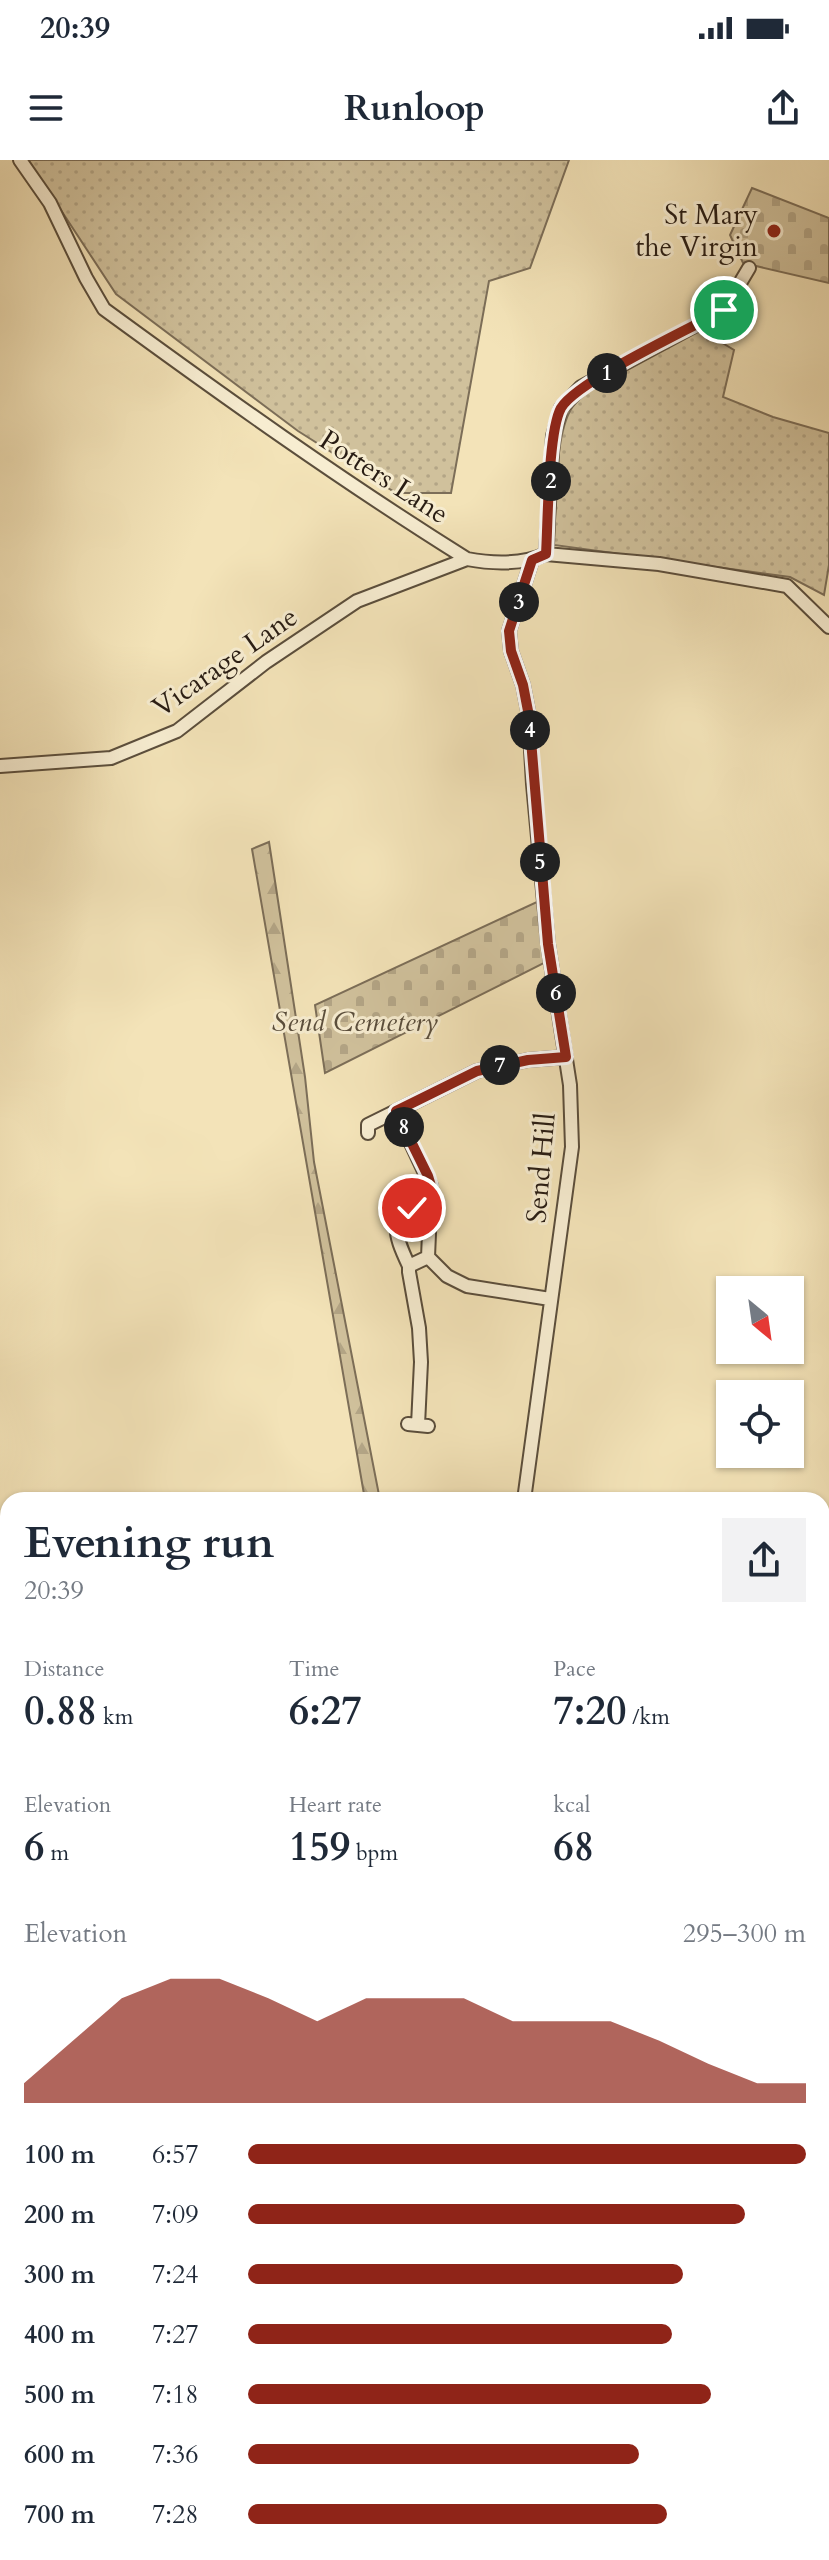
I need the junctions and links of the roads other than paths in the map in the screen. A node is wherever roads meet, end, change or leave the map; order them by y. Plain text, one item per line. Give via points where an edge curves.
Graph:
1 (20, 160) edge
2 (749, 268) dead end
3 (546, 554) junction
4 (467, 559) junction
5 (532, 560) junction
6 (829, 627) edge
7 (0, 766) edge
8 (566, 1057) junction
9 (396, 1111) junction
10 (368, 1133) dead end
11 (429, 1206) junction
12 (428, 1257) junction
13 (409, 1266) junction
14 (550, 1299) junction
15 (418, 1425) dead end
16 (525, 1492) edge

1 - 4 street, Potters Lane via 50,203 104,309 290,445
2 - 3 street via 724,310 581,387 561,408 553,436
3 - 5 street, Potters Lane
3 - 6 street, Potters Lane via 659,564 787,586
4 - 5 street, Potters Lane via 492,564
4 - 7 street, Vicarage Lane via 357,601 177,731 111,758
5 - 8 street, Send Hill via 509,631 529,716 548,944
8 - 9 street via 477,1071
8 - 14 street, Send Hill via 572,1147
9 - 10 street via 368,1125
9 - 11 street via 428,1176
11 - 12 street
11 - 13 street via 401,1214 396,1226
12 - 13 street
12 - 14 street via 467,1286
13 - 15 street via 421,1362
14 - 16 street, Send Hill

